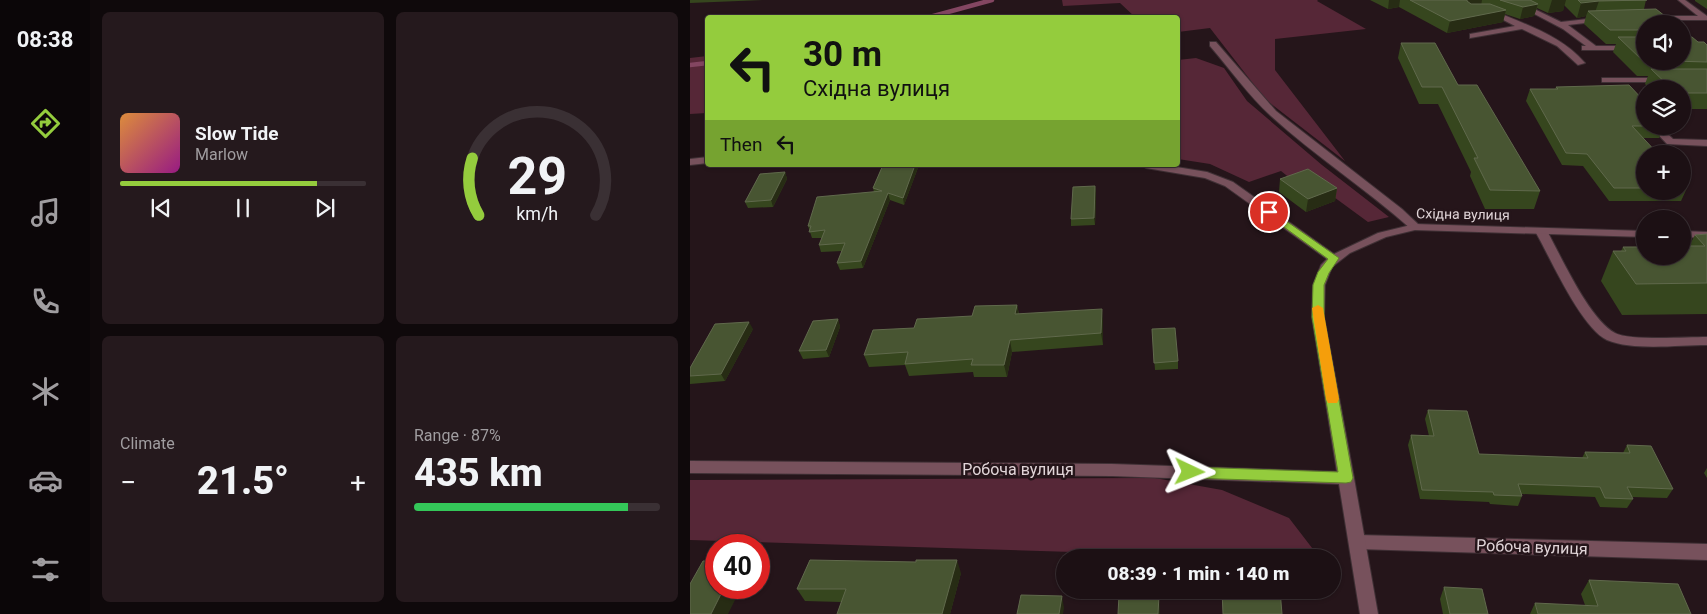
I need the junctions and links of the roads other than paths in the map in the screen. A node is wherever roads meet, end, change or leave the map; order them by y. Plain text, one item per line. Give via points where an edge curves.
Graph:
1 (1511, 0) edge
2 (1681, 0) edge
3 (1481, 10) edge
4 (1691, 18) edge
5 (1706, 18) edge
6 (1614, 19) edge
7 (1561, 24) junction
8 (1525, 26) junction
9 (1473, 36) dead end
10 (1213, 44) dead end
11 (1566, 48) junction
12 (1594, 48) junction
13 (1636, 48) edge
14 (1581, 63) dead end
15 (1605, 80) dead end
16 (1636, 80) edge
17 (1663, 135) edge
18 (1707, 143) edge
19 (705, 160) edge
20 (690, 162) edge
21 (1158, 167) edge
22 (1415, 227) junction
23 (1541, 232) junction
24 (1636, 234) edge
25 (1691, 234) edge
26 (1707, 234) edge
27 (1334, 258) junction
28 (1707, 341) edge
29 (690, 467) edge
30 (1346, 478) junction
31 (1358, 542) junction
32 (1707, 552) edge
33 (1369, 614) edge

1 - 7 street
2 - 5 street
3 - 8 street
4 - 5 street
6 - 7 street
7 - 12 street
8 - 9 street
8 - 11 street
10 - 22 street via 1272,112 1387,201
11 - 12 street
11 - 14 street
12 - 13 street
15 - 16 street
17 - 18 street via 1670,142
19 - 20 street
21 - 27 street via 1207,175 1229,184
22 - 23 street, Східна вулиця
22 - 27 street, Східна вулиця via 1375,237
23 - 24 street, Східна вулиця
23 - 28 street via 1590,318 1610,336 1638,341
25 - 26 street
27 - 30 street via 1323,272 1319,285 1318,317
29 - 30 street, Робоча вулиця via 1112,470
30 - 31 street
31 - 32 street, Робоча вулиця
31 - 33 street

